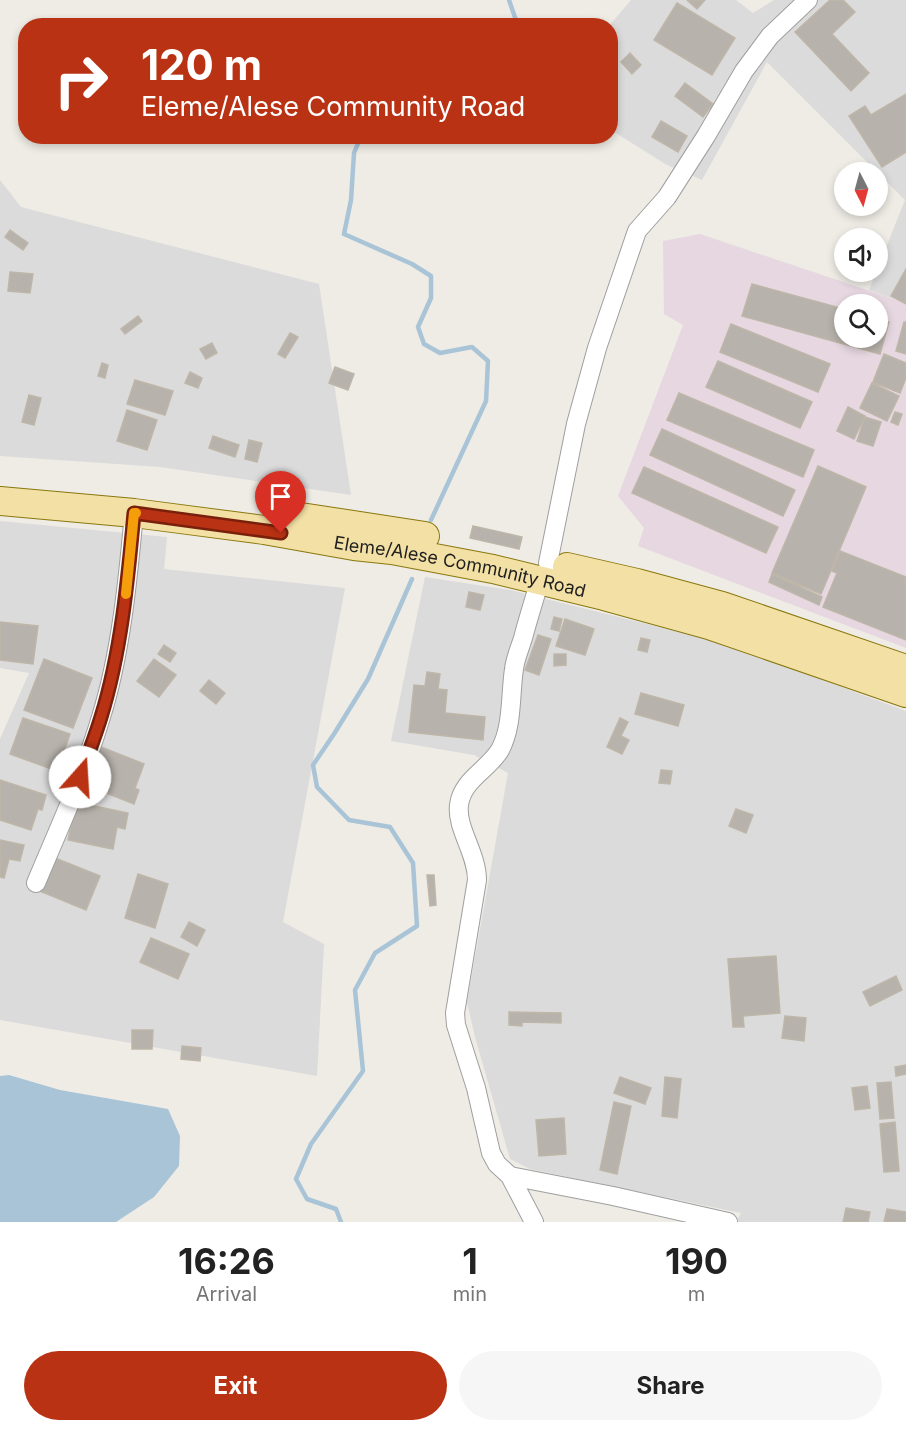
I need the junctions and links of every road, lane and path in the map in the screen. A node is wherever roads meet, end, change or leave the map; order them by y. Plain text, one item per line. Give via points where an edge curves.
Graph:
1 (808, 0) edge
2 (0, 482) edge
3 (0, 501) edge
4 (134, 513) junction
5 (544, 572) junction
6 (906, 669) edge
7 (906, 693) edge
8 (36, 883) dead end
9 (510, 1176) junction
10 (534, 1222) edge
11 (728, 1222) edge

1 - 5 street via 770,36 744,71 667,197 637,231 576,424
2 - 5 main road, Eleme/Alese Community Road via 177,498 394,530
3 - 4 main road, Eleme/Alese Community Road
4 - 5 main road, Eleme/Alese Community Road via 264,530 493,569
4 - 8 street via 128,578 102,716
5 - 6 main road, Eleme/Alese Community Road via 637,583 722,606
5 - 7 main road, Eleme/Alese Community Road
5 - 9 street via 514,668 512,705 503,742 494,759 465,788 459,804 477,880 457,995 456,1025 491,1153
9 - 10 street
9 - 11 street

